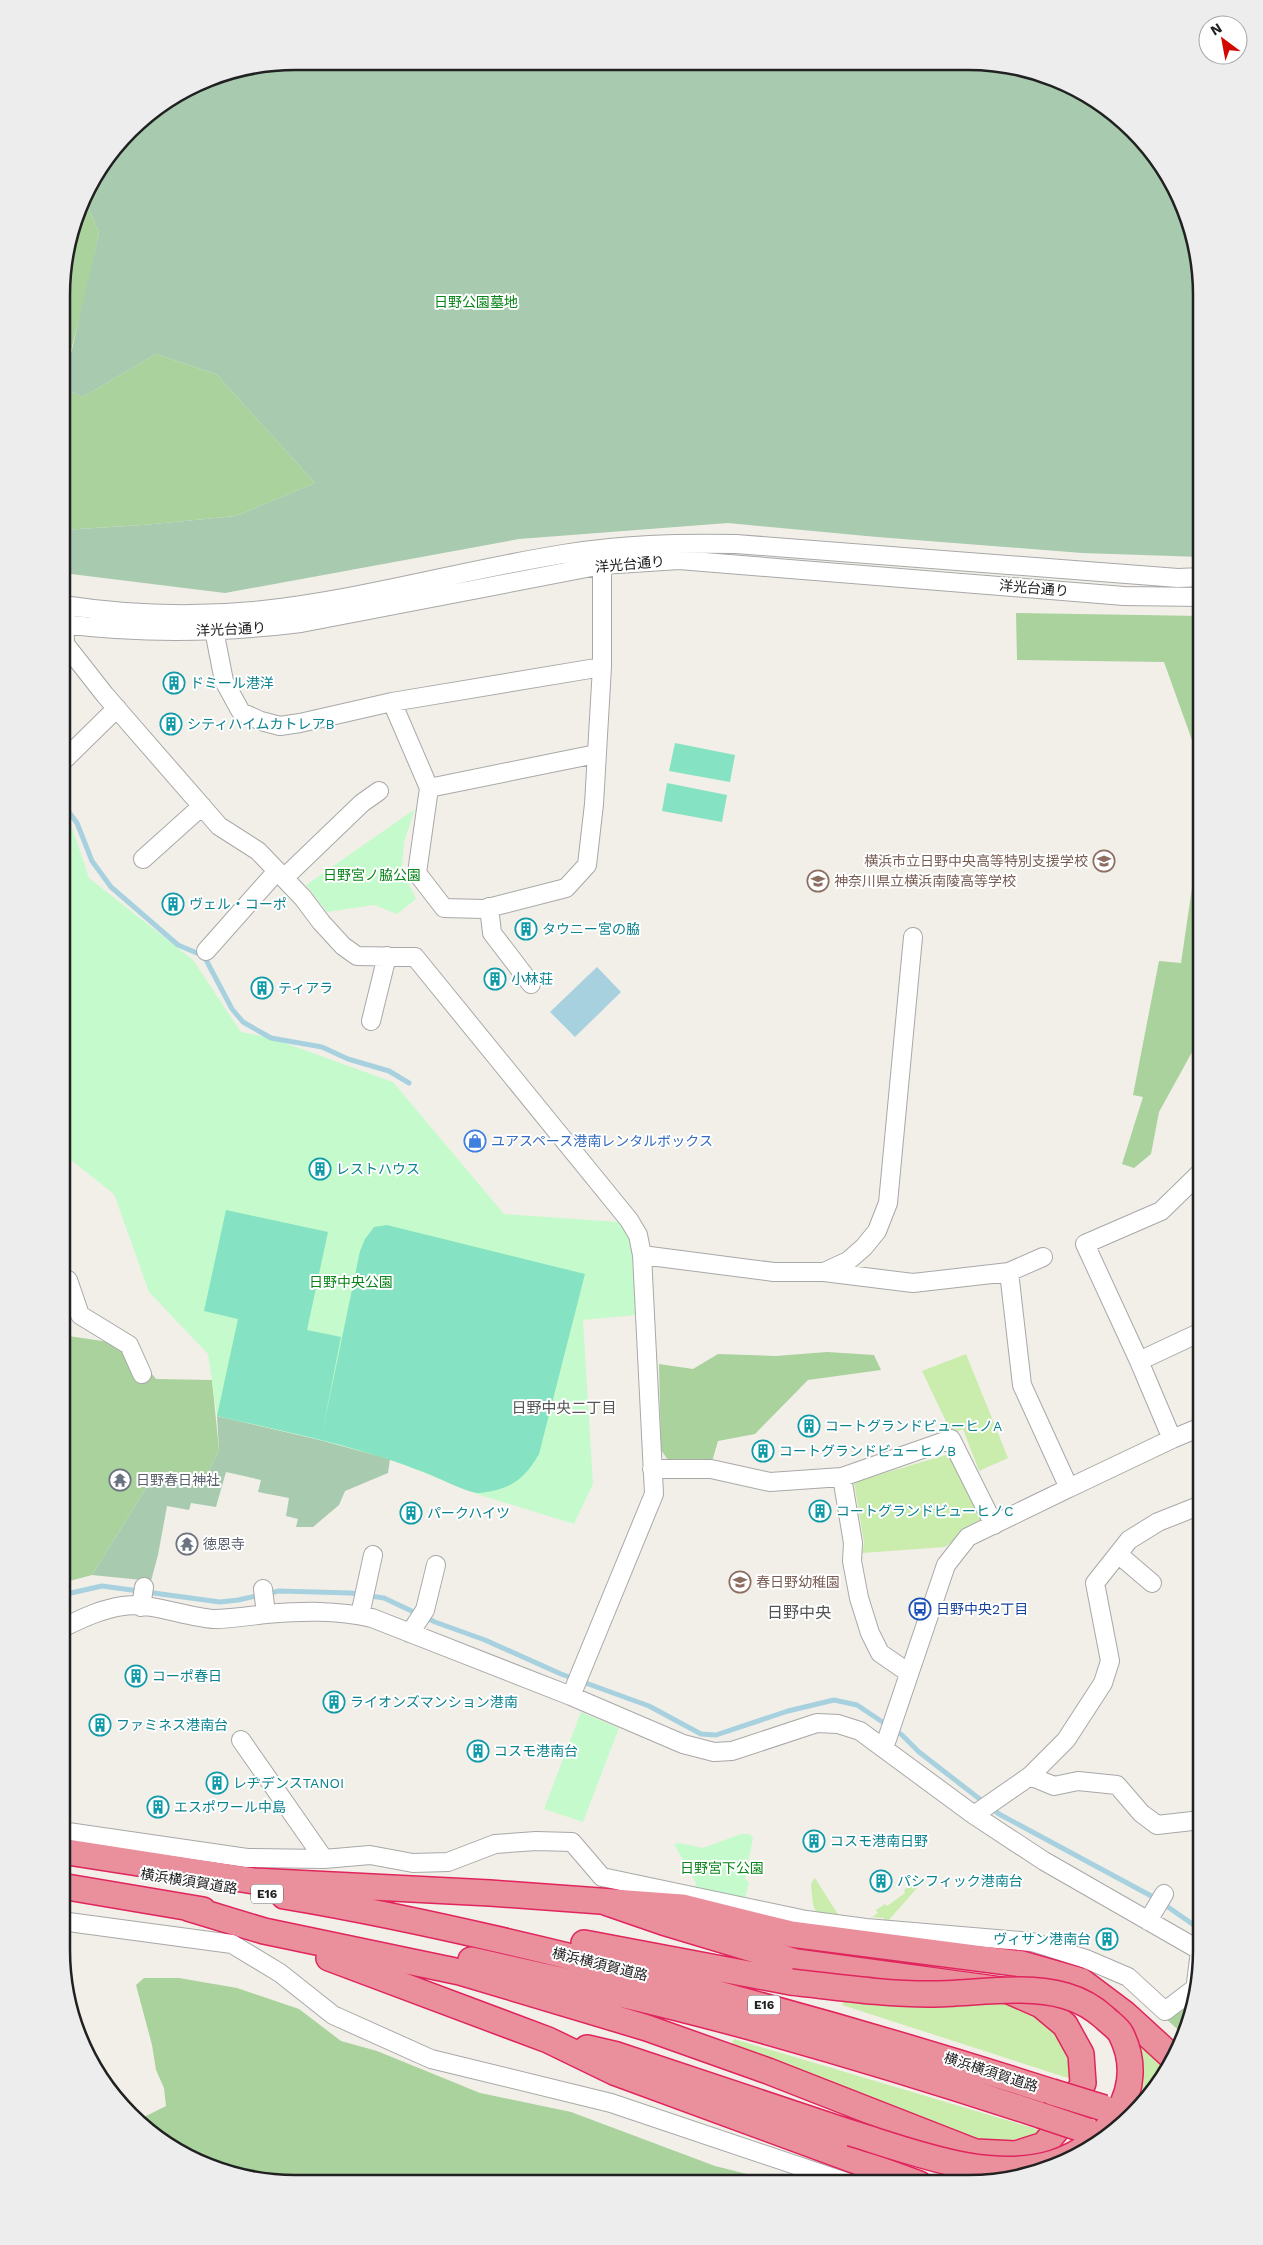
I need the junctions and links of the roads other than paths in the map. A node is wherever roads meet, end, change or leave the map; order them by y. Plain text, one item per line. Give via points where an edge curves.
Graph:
1 (602, 565) junction
2 (1193, 577) edge
3 (1193, 597) edge
4 (70, 607) edge
5 (70, 625) edge
6 (214, 630) junction
7 (70, 650) edge
8 (602, 667) junction
9 (392, 702) junction
10 (117, 708) junction
11 (70, 754) edge
12 (596, 754) junction
13 (429, 788) junction
14 (379, 791) dead end
15 (202, 806) junction
16 (143, 859) dead end
17 (280, 875) junction
18 (489, 907) junction
19 (913, 937) dead end
20 (206, 951) dead end
21 (387, 956) junction
22 (531, 984) dead end
23 (371, 1021) dead end
24 (1193, 1181) edge
25 (642, 1255) junction
26 (1043, 1257) dead end
27 (824, 1272) junction
28 (1009, 1272) junction
29 (70, 1286) edge
30 (1193, 1336) edge
31 (1139, 1361) junction
32 (142, 1374) dead end
33 (1193, 1431) edge
34 (1172, 1439) junction
35 (652, 1469) junction
36 (842, 1477) junction
37 (1070, 1488) junction
38 (1193, 1508) edge
39 (994, 1525) junction
40 (1118, 1554) junction
41 (374, 1555) dead end
42 (436, 1564) dead end
43 (1152, 1583) dead end
44 (363, 1604) junction
45 (70, 1624) edge
46 (412, 1629) junction
47 (909, 1673) junction
48 (572, 1693) junction
49 (241, 1740) dead end
50 (885, 1743) junction
51 (1030, 1776) junction
52 (976, 1813) junction
53 (1193, 1821) edge
54 (70, 1832) edge
55 (70, 1852) edge
56 (324, 1859) junction
57 (70, 1862) edge
58 (70, 1888) edge
59 (1164, 1894) dead end
60 (70, 1898) edge
61 (605, 1902) junction
62 (1151, 1917) junction
63 (70, 1922) edge
64 (472, 1932) junction
65 (1193, 1946) edge
66 (463, 1965) junction
67 (1189, 1994) edge
68 (548, 2040) junction
69 (1168, 2054) edge
70 (1121, 2114) edge
71 (1111, 2124) edge
72 (1097, 2134) edge
73 (1027, 2167) edge
74 (825, 2175) edge
75 (894, 2175) edge

1 - 3 street, 洋光台通り via 679,560 1124,596
1 - 6 street, 洋光台通り via 301,623
1 - 8 street
2 - 4 street, 洋光台通り via 672,542 563,554 328,601 262,610 153,614
5 - 6 street, 洋光台通り via 115,630
6 - 9 street via 224,681 232,697 242,712 261,721 280,726
7 - 10 street
8 - 9 street
8 - 12 street
9 - 13 street
10 - 11 street
10 - 15 street
12 - 13 street
12 - 18 street via 587,865 566,888
13 - 18 street via 417,873 444,908
14 - 17 street
15 - 16 street
15 - 17 street via 219,826 258,851
17 - 20 street
17 - 21 street via 304,898 343,946 357,956
18 - 22 street via 492,933
19 - 27 street via 888,1203 876,1231 864,1247 848,1261
21 - 23 street
21 - 25 street via 415,957 629,1220 638,1235
24 - 31 street via 1161,1212 1085,1244
25 - 27 street via 774,1272
25 - 35 street
26 - 28 street
27 - 28 street via 913,1283
28 - 37 street via 1022,1385
29 - 32 street via 80,1315 129,1345
30 - 31 street
31 - 34 street
33 - 34 street
34 - 37 street
35 - 36 street via 711,1469 770,1482
35 - 48 street via 654,1494
36 - 39 street via 951,1439
36 - 47 street via 853,1543 852,1561 870,1633 880,1653
37 - 39 street
38 - 40 street via 1158,1522 1129,1540
39 - 47 street via 968,1537 946,1565
40 - 43 street
40 - 51 street via 1095,1584 1110,1662 1103,1683 1066,1740
41 - 44 street
42 - 46 street via 425,1610
44 - 45 street via 315,1610 265,1602 224,1619 208,1618 142,1599 99,1611
44 - 46 street
46 - 48 street
47 - 50 street
48 - 50 street via 683,1744 714,1752 732,1751 817,1723 838,1724
49 - 56 street
50 - 52 street
51 - 52 street
51 - 53 street via 1054,1786 1078,1781 1117,1785 1141,1813 1157,1825
52 - 62 street via 1044,1861
54 - 56 street via 247,1858
55 - 61 highway via 254,1881
56 - 67 street via 370,1855 413,1863 448,1862 495,1844 572,1842 602,1877 806,1920 1032,1942 1086,1959 1128,1978 1165,2011
57 - 64 highway, 横浜横須賀道路 / E16 via 348,1907
58 - 66 highway, 横浜横須賀道路 via 188,1908 264,1931
59 - 62 street
60 - 68 highway via 190,1916 347,1964
61 - 66 highway via 796,1962 1009,1991 1041,2005 1065,2025 1081,2054 1083,2083 1067,2117 1044,2145 1016,2154 975,2152 768,2071
61 - 69 highway via 682,1907 791,1934 1022,1964 1081,1981 1125,2014
62 - 65 street
63 - 74 street via 232,1944 280,1973 333,2015 431,2059 611,2103
64 - 70 highway, 横浜横須賀道路 / E16, bridge via 772,2007 918,2049
64 - 71 highway, bridge via 568,1940 791,1982 889,1993 1043,1992 1066,1996 1094,2008 1121,2032 1130,2062 1130,2082
66 - 72 highway, 横浜横須賀道路 / E16, bridge via 638,1998 764,2031 908,2072
68 - 73 highway, bridge via 617,2054 952,2164
68 - 75 highway via 614,2072

